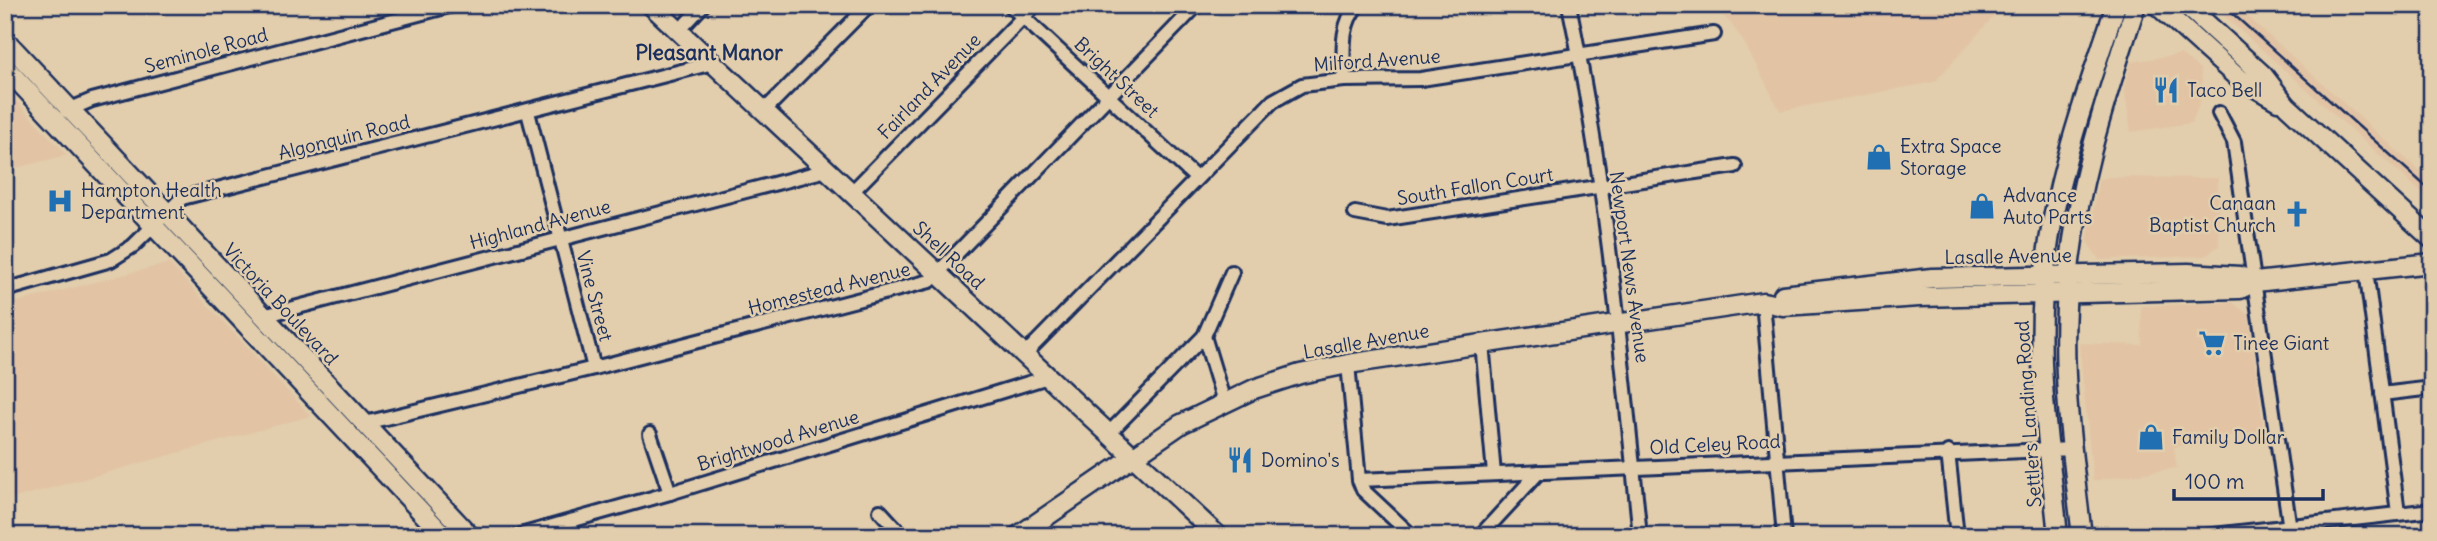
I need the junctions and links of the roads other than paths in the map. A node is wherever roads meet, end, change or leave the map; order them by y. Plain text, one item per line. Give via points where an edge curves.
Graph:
1 (453, 5) edge
2 (651, 5) edge
3 (703, 5) edge
4 (869, 5) edge
5 (1010, 5) edge
6 (1035, 5) edge
7 (1197, 5) edge
8 (1358, 5) edge
9 (1569, 5) edge
10 (2116, 5) edge
11 (2136, 5) edge
12 (2157, 5) edge
13 (2186, 5) edge
14 (1024, 17) junction
15 (679, 31) junction
16 (1714, 34) dead end
17 (5, 40) edge
18 (1580, 55) junction
19 (713, 63) junction
20 (5, 66) edge
21 (1344, 80) junction
22 (1112, 96) junction
23 (2287, 106) junction
24 (71, 109) junction
25 (528, 111) junction
26 (764, 111) junction
27 (2219, 113) dead end
28 (52, 117) junction
29 (1735, 166) dead end
30 (827, 170) junction
31 (1196, 178) junction
32 (1600, 186) junction
33 (851, 193) junction
34 (166, 212) junction
35 (1355, 213) dead end
36 (152, 225) junction
37 (559, 239) junction
38 (2432, 239) edge
39 (2432, 263) edge
40 (2366, 271) junction
41 (1232, 272) dead end
42 (938, 274) junction
43 (2068, 275) junction
44 (2045, 276) junction
45 (2255, 282) junction
46 (5, 290) edge
47 (2067, 294) junction
48 (2043, 295) junction
49 (1763, 302) junction
50 (263, 316) junction
51 (1620, 322) junction
52 (1204, 336) junction
53 (1482, 343) junction
54 (1024, 355) junction
55 (1348, 364) junction
56 (594, 368) junction
57 (1048, 377) junction
58 (2432, 388) edge
59 (2382, 394) junction
60 (1224, 402) junction
61 (365, 423) junction
62 (650, 434) dead end
63 (1108, 434) junction
64 (2050, 449) junction
65 (2073, 449) junction
66 (1948, 452) junction
67 (1131, 456) junction
68 (1776, 460) junction
69 (1633, 467) junction
70 (1539, 472) junction
71 (1494, 474) junction
72 (1359, 481) junction
73 (670, 493) junction
74 (2432, 510) edge
75 (880, 512) dead end
76 (2399, 513) junction
77 (2290, 531) edge
78 (444, 536) edge
79 (470, 536) edge
80 (517, 536) edge
81 (903, 536) edge
82 (1018, 536) edge
83 (1217, 536) edge
84 (1412, 536) edge
85 (1480, 536) edge
86 (1640, 536) edge
87 (1784, 536) edge
88 (1957, 536) edge
89 (2058, 536) edge
90 (2082, 536) edge
91 (2205, 536) edge

1 - 24 street, Seminole Road
2 - 15 main road, Shell Road
3 - 15 street
4 - 26 street
5 - 14 street, Bright Street
6 - 14 street, Fairland Avenue
7 - 22 street, Homestead Avenue
8 - 21 street via 1344,37
9 - 18 street, Newport News Avenue
10 - 44 main road, Settlers Landing Road via 2069,149
11 - 43 main road via 2083,186
12 - 23 main road via 2237,77
13 - 23 main road via 2263,75
14 - 22 street, Bright Street
14 - 33 street, Fairland Avenue
15 - 19 main road, Shell Road
16 - 18 street, Milford Avenue
17 - 24 main road, Victoria Boulevard
18 - 21 street, Milford Avenue via 1421,79
18 - 32 street, Newport News Avenue
19 - 25 street, Algonquin Road
19 - 26 main road, Shell Road
20 - 28 main road, Victoria Boulevard
21 - 31 street, Milford Avenue via 1302,85 1273,101
22 - 31 street, Bright Street
22 - 42 street, Homestead Avenue
23 - 38 main road
24 - 28 street, Seminole Road
24 - 34 main road, Victoria Boulevard
25 - 34 street, Algonquin Road via 182,198
25 - 37 street, Vine Street
26 - 30 main road, Shell Road
27 - 45 street via 2234,142
28 - 36 main road, Victoria Boulevard
29 - 32 street, South Fallon Court
30 - 33 main road, Shell Road
30 - 37 street, Highland Avenue
31 - 54 street, Milford Avenue
32 - 35 street, South Fallon Court via 1387,219
32 - 51 street, Newport News Avenue
33 - 42 main road, Shell Road
34 - 36 street, Algonquin Road
34 - 50 main road, Victoria Boulevard
36 - 46 street, Algonquin Road via 111,260
36 - 78 main road, Victoria Boulevard
37 - 50 street, Highland Avenue
37 - 56 street, Vine Street
39 - 40 main road, Lasalle Avenue
40 - 45 main road, Lasalle Avenue
40 - 59 street
41 - 52 street
42 - 54 main road, Shell Road
42 - 56 street, Homestead Avenue via 918,285
43 - 44 main road, Lasalle Avenue
43 - 45 main road, Lasalle Avenue via 2188,273 2240,276
43 - 47 main road
44 - 48 main road, Settlers Landing Road
44 - 49 main road, Lasalle Avenue via 1878,282 1780,295
45 - 47 main road, Lasalle Avenue via 2240,289
45 - 77 street
47 - 48 main road, Lasalle Avenue
47 - 65 main road via 2066,375
48 - 49 main road, Lasalle Avenue via 1783,306
48 - 64 main road, Settlers Landing Road via 2042,355
49 - 51 main road, Lasalle Avenue
49 - 68 street
50 - 61 main road, Victoria Boulevard
51 - 53 main road, Lasalle Avenue
51 - 69 street, Newport News Avenue
52 - 60 street
52 - 63 street
53 - 55 main road, Lasalle Avenue
53 - 71 street
54 - 57 main road, Shell Road
55 - 60 main road, Lasalle Avenue via 1300,374
55 - 72 street
56 - 61 street, Homestead Avenue
57 - 63 main road, Shell Road
57 - 73 street, Brightwood Avenue
58 - 59 street
59 - 76 street
60 - 67 main road, Lasalle Avenue
61 - 79 main road, Victoria Boulevard
62 - 73 street
63 - 67 main road, Shell Road
64 - 65 street, Old Celey Road
64 - 66 street, Old Celey Road
64 - 89 main road, Settlers Landing Road
65 - 90 main road
66 - 68 street, Old Celey Road
66 - 88 street
67 - 82 main road, Lasalle Avenue
67 - 83 main road, Shell Road
68 - 69 street, Old Celey Road
68 - 87 street
69 - 70 street, Old Celey Road
69 - 86 street, Newport News Avenue
70 - 71 street, Old Celey Road
70 - 85 street
71 - 72 street, Old Celey Road
72 - 84 street
73 - 80 street, Brightwood Avenue
74 - 76 street
75 - 81 street
76 - 77 street
77 - 91 street

